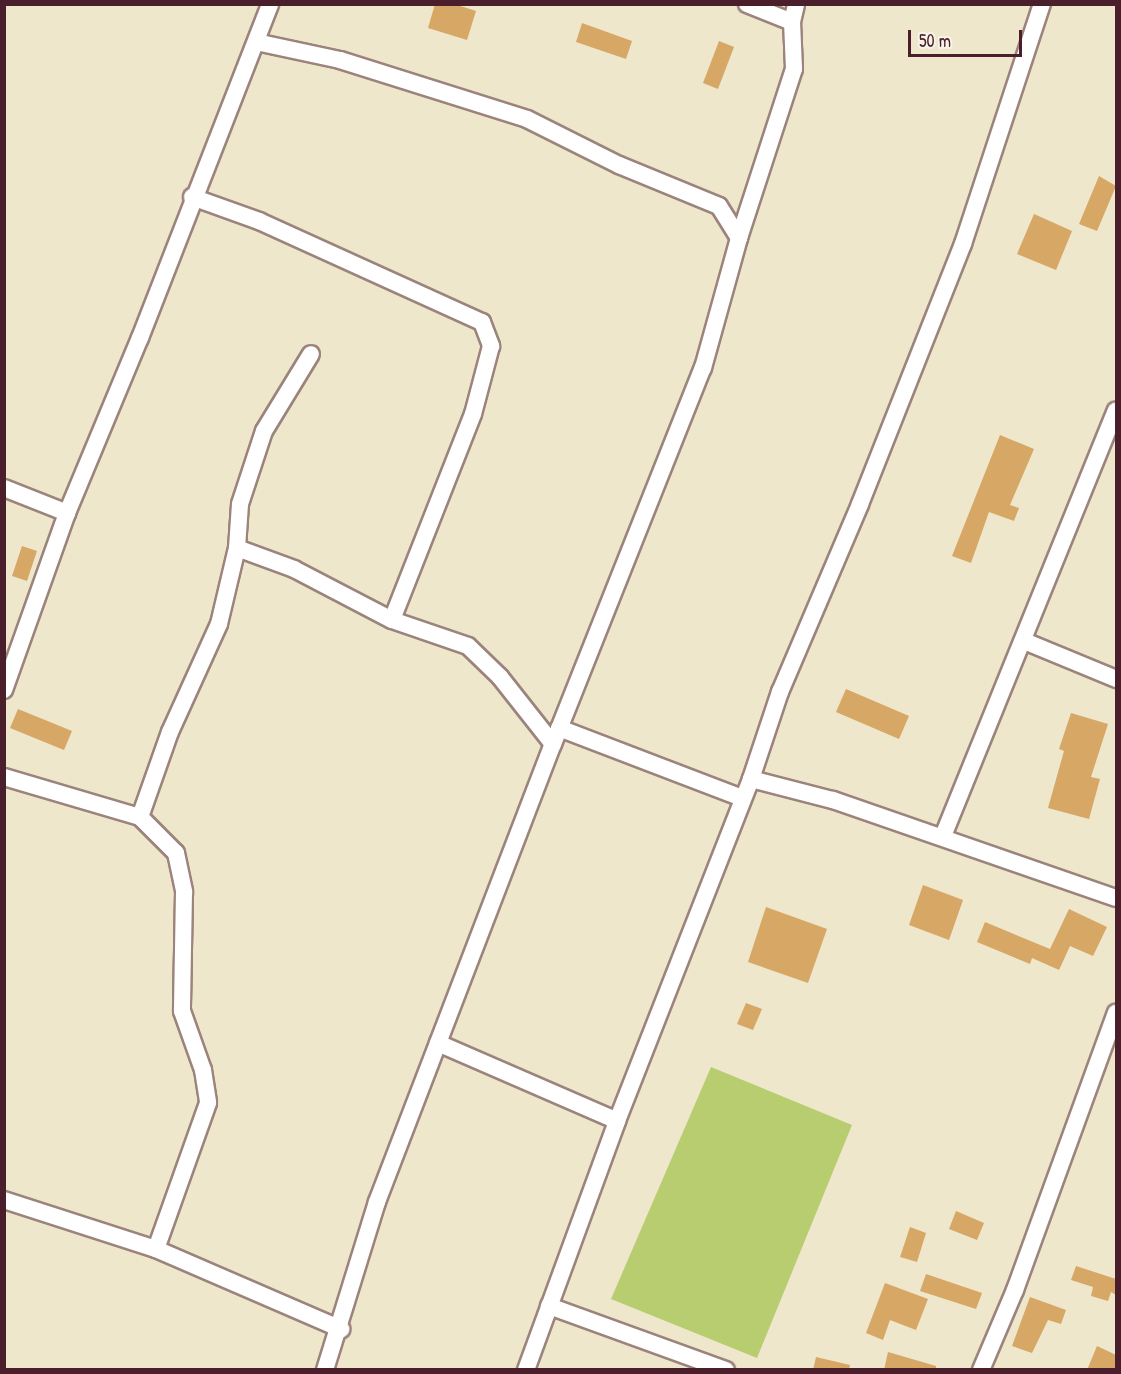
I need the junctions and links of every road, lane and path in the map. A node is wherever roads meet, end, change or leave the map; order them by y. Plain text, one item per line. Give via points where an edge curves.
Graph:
1 (270, 4) edge
2 (747, 4) edge
3 (796, 4) edge
4 (1042, 4) edge
5 (792, 22) junction
6 (256, 42) junction
7 (192, 197) junction
8 (739, 238) junction
9 (311, 354) dead end
10 (1116, 411) edge
11 (1112, 439) edge
12 (4, 488) edge
13 (67, 513) junction
14 (237, 548) junction
15 (392, 620) junction
16 (1024, 640) junction
17 (1116, 679) edge
18 (4, 690) edge
19 (559, 728) junction
20 (553, 744) junction
21 (4, 777) edge
22 (751, 779) junction
23 (742, 798) junction
24 (140, 817) junction
25 (943, 836) junction
26 (1116, 898) edge
27 (1116, 1013) edge
28 (438, 1043) junction
29 (616, 1121) junction
30 (4, 1200) edge
31 (156, 1249) junction
32 (549, 1306) junction
33 (341, 1329) junction
34 (326, 1370) edge
35 (526, 1370) edge
36 (726, 1370) edge
37 (981, 1370) edge

1 - 6 street
2 - 5 street
3 - 5 street
4 - 22 street via 963,244 780,692
5 - 8 street via 794,69
6 - 7 street
6 - 8 street via 340,60 527,119 619,165 719,206
7 - 13 street via 141,338
7 - 15 street via 259,221 482,322 491,346 473,414
8 - 19 street via 703,368
9 - 14 street via 264,431 240,504
10 - 11 street
11 - 16 street
12 - 13 street
13 - 18 street
14 - 15 street via 294,569
14 - 24 street via 219,624 170,732
15 - 20 street via 468,646 500,677
16 - 17 street
16 - 25 street
19 - 20 street
19 - 23 street
20 - 28 street
21 - 24 street
22 - 23 street
22 - 25 street via 833,800
23 - 29 street
24 - 31 street via 176,853 184,892 182,1011 203,1070 208,1103
25 - 26 street
27 - 37 street via 1019,1280
28 - 29 street
28 - 33 street via 377,1202
29 - 32 street
30 - 31 street
31 - 33 street
32 - 35 street
32 - 36 street
33 - 34 street

